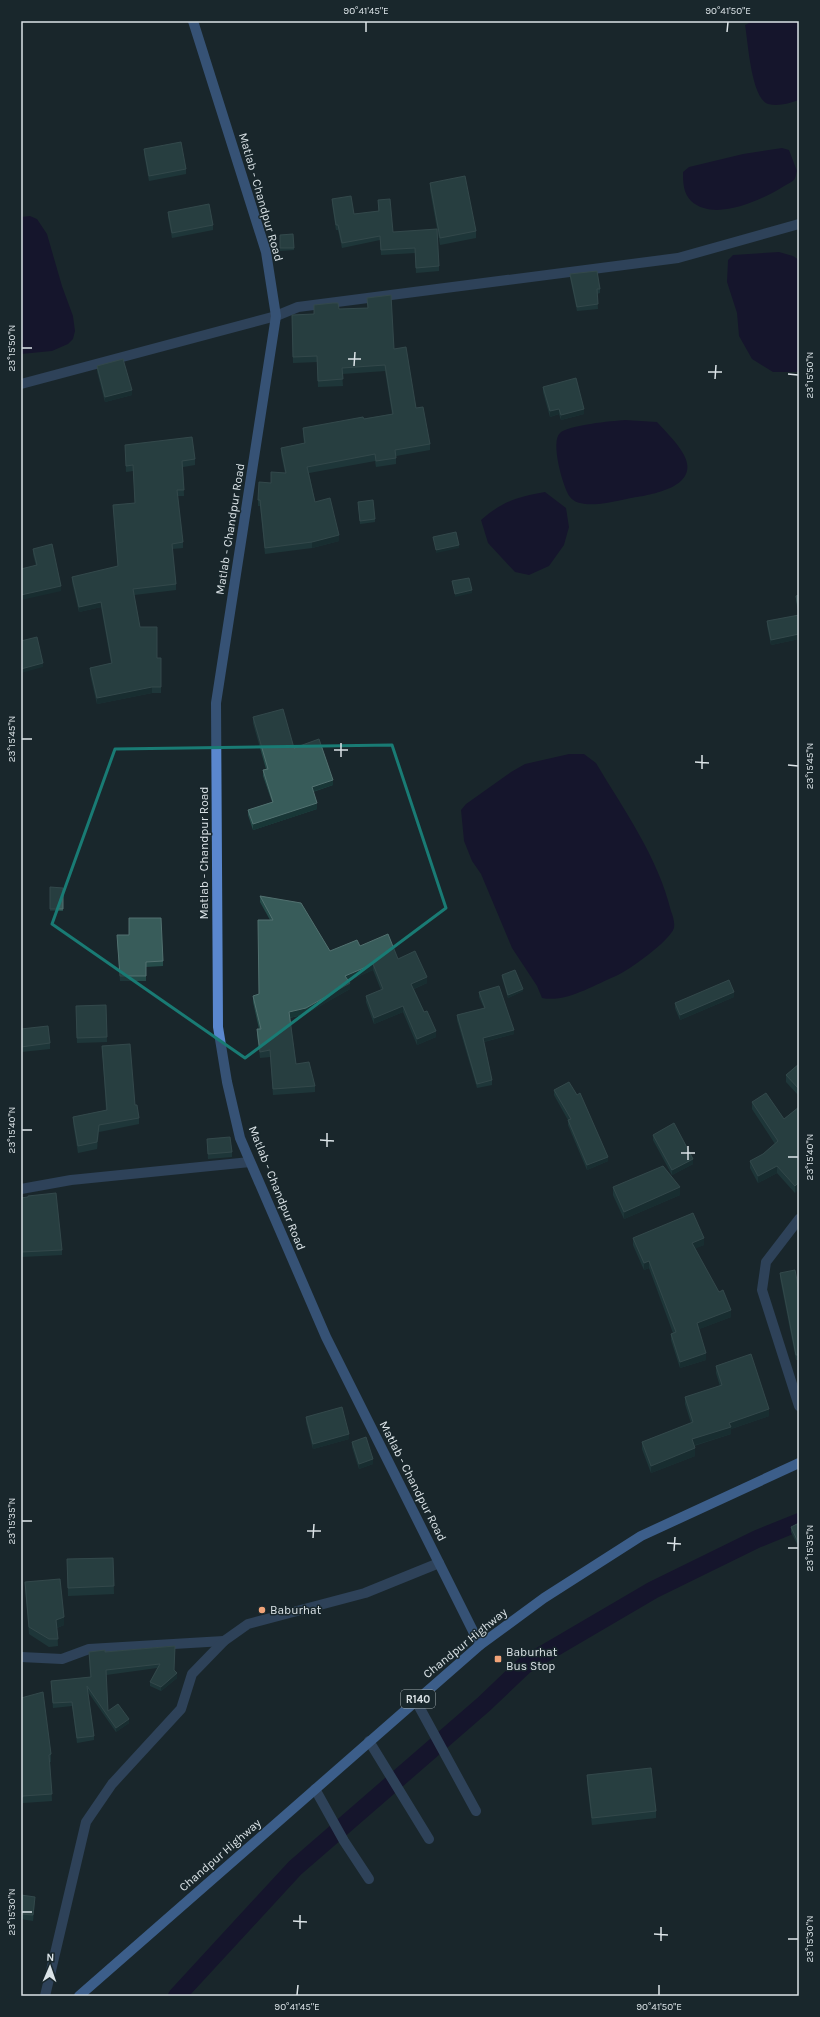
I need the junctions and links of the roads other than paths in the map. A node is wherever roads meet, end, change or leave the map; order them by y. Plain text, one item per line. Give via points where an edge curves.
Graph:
1 (193, 21) edge
2 (799, 224) edge
3 (276, 316) junction
4 (21, 384) edge
5 (250, 1162) junction
6 (21, 1189) edge
7 (799, 1219) edge
8 (799, 1406) edge
9 (799, 1463) edge
10 (439, 1563) junction
11 (224, 1641) junction
12 (480, 1645) junction
13 (21, 1657) edge
14 (416, 1701) junction
15 (369, 1741) junction
16 (315, 1789) junction
17 (476, 1811) dead end
18 (429, 1839) dead end
19 (369, 1879) dead end
20 (45, 1996) edge
21 (79, 1996) edge

1 - 3 main road, Matlab - Chandpur Road via 266,252
2 - 3 street via 678,258 298,306
3 - 4 street
3 - 5 main road, Matlab - Chandpur Road via 216,703 218,1027 238,1131
5 - 6 street via 71,1180
5 - 10 main road, Matlab - Chandpur Road via 326,1337
7 - 8 street via 766,1262 762,1290
9 - 12 main road, Chandpur Highway / R140 via 641,1536 544,1598
10 - 11 street via 365,1593 248,1624
10 - 12 main road, Matlab - Chandpur Road
11 - 13 street via 89,1649 62,1659
11 - 20 street via 192,1674 181,1709 112,1784 86,1822
12 - 14 main road, Chandpur Highway / R140
14 - 15 main road, Chandpur Highway / R140
14 - 17 street
15 - 16 main road, Chandpur Highway / R140
15 - 18 street
16 - 19 street
16 - 21 main road, Chandpur Highway / R140

